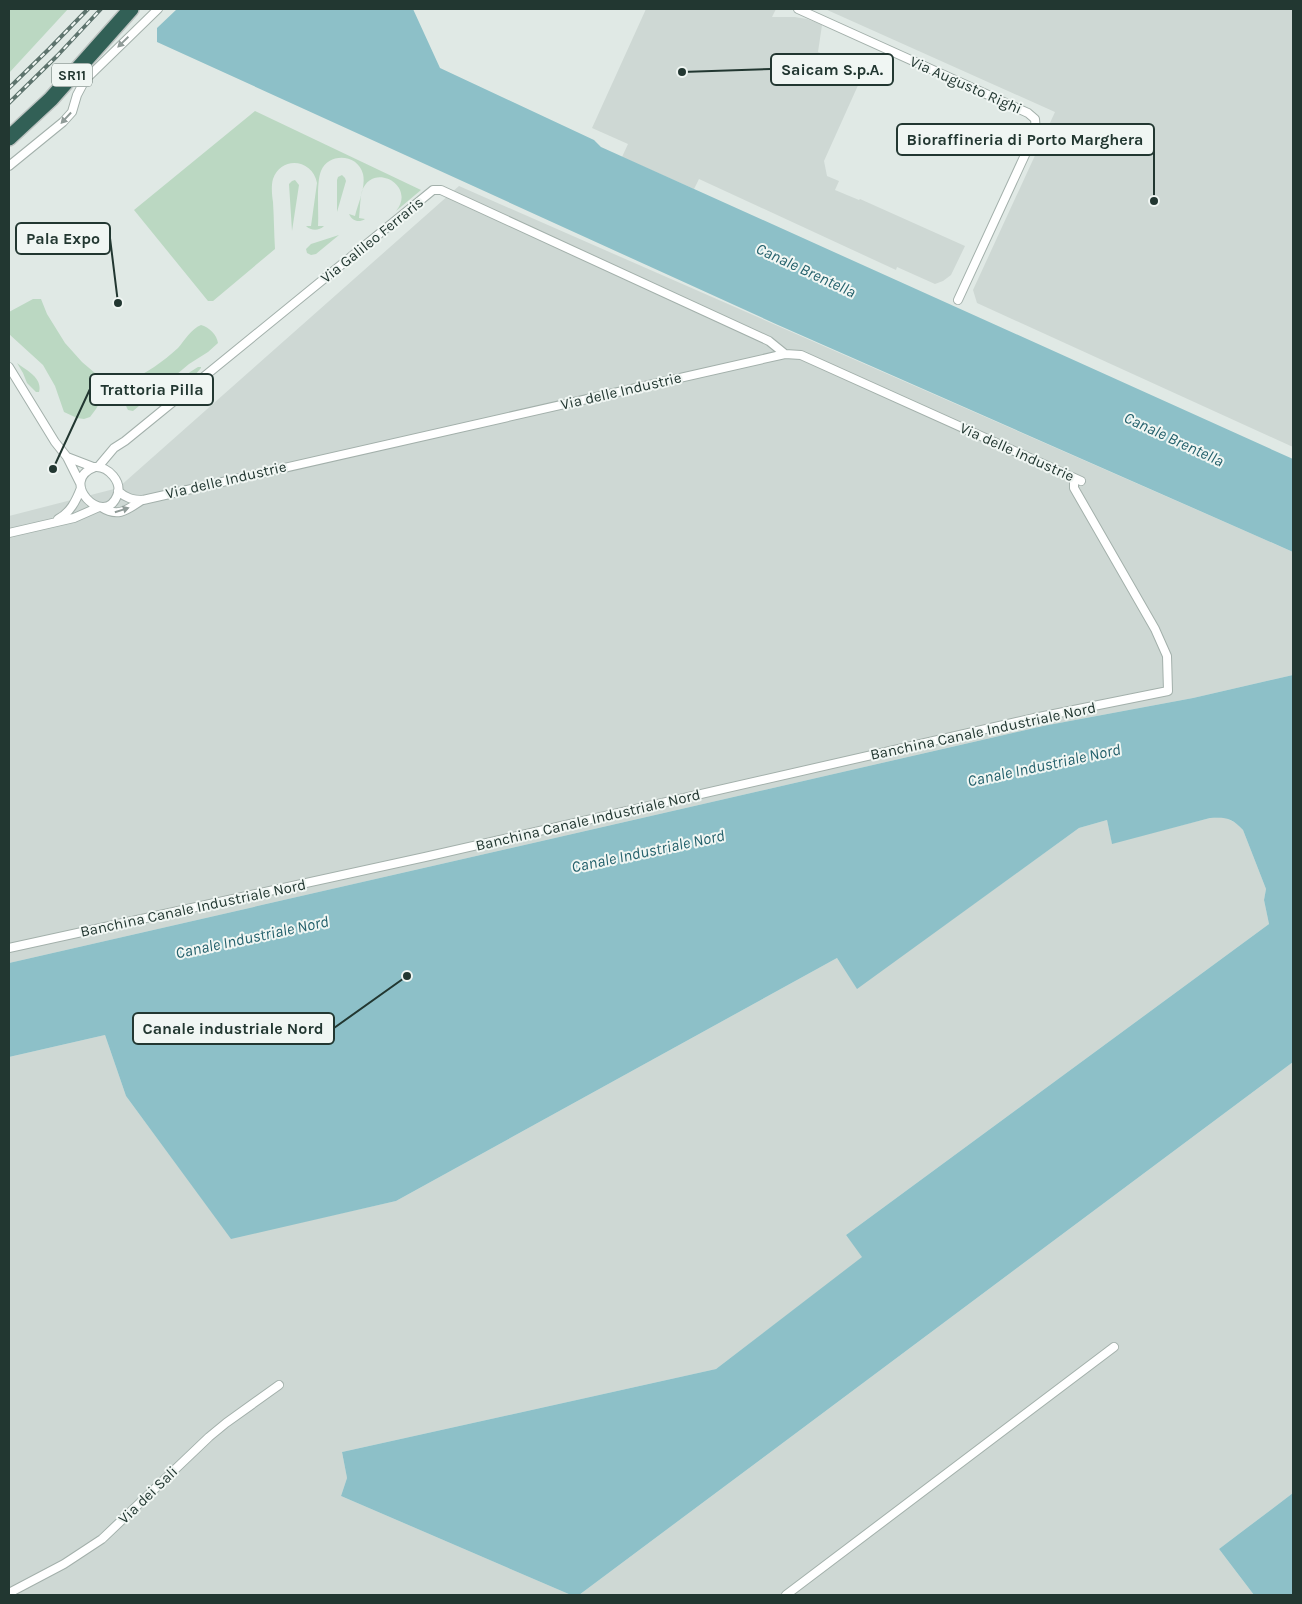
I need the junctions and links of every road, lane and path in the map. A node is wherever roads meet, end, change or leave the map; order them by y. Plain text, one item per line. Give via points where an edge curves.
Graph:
1 (120, 9) edge
2 (131, 9) edge
3 (158, 9) edge
4 (798, 9) edge
5 (9, 127) edge
6 (9, 138) edge
7 (9, 166) edge
8 (958, 300) dead end
9 (785, 354) junction
10 (9, 367) edge
11 (125, 441) junction
12 (67, 457) junction
13 (96, 467) junction
14 (111, 472) junction
15 (80, 486) junction
16 (118, 491) junction
17 (143, 500) junction
18 (100, 507) junction
19 (52, 523) junction
20 (9, 533) edge
21 (1168, 691) joint
22 (9, 948) edge
23 (1114, 1347) dead end
24 (279, 1385) dead end
25 (9, 1593) edge
26 (786, 1595) edge

1 - 5 highway, SR11
2 - 6 highway, SR11 via 51,99
3 -> 7 street via 86,80 72,112 63,122
4 - 8 street, Via Augusto Righi via 1035,119 1036,131
9 - 11 street, Via Galileo Ferraris via 769,341 436,189
9 - 17 street, Via delle Industrie
9 - 21 street, Via delle Industrie via 801,355 1078,479 1074,488 1155,629 1167,656
10 - 12 street
11 - 13 street, Via Galileo Ferraris
11 - 14 street, Via Galileo Ferraris via 110,461
12 - 13 street
12 - 15 street
13 - 14 street
13 - 15 street via 84,474
14 - 16 street
15 - 18 street via 90,502
15 - 19 street, Via delle Industrie via 67,513
16 - 17 street via 132,500
16 - 18 street via 110,505
18 -> 17 street, Via delle Industrie via 109,512 119,512
18 - 19 street, Via delle Industrie
19 - 20 street, Via delle Industrie
21 - 22 street, Banchina Canale Industriale Nord via 1034,718
23 - 26 street
24 - 25 street, Via dei Sali via 209,1437 102,1539 64,1564

